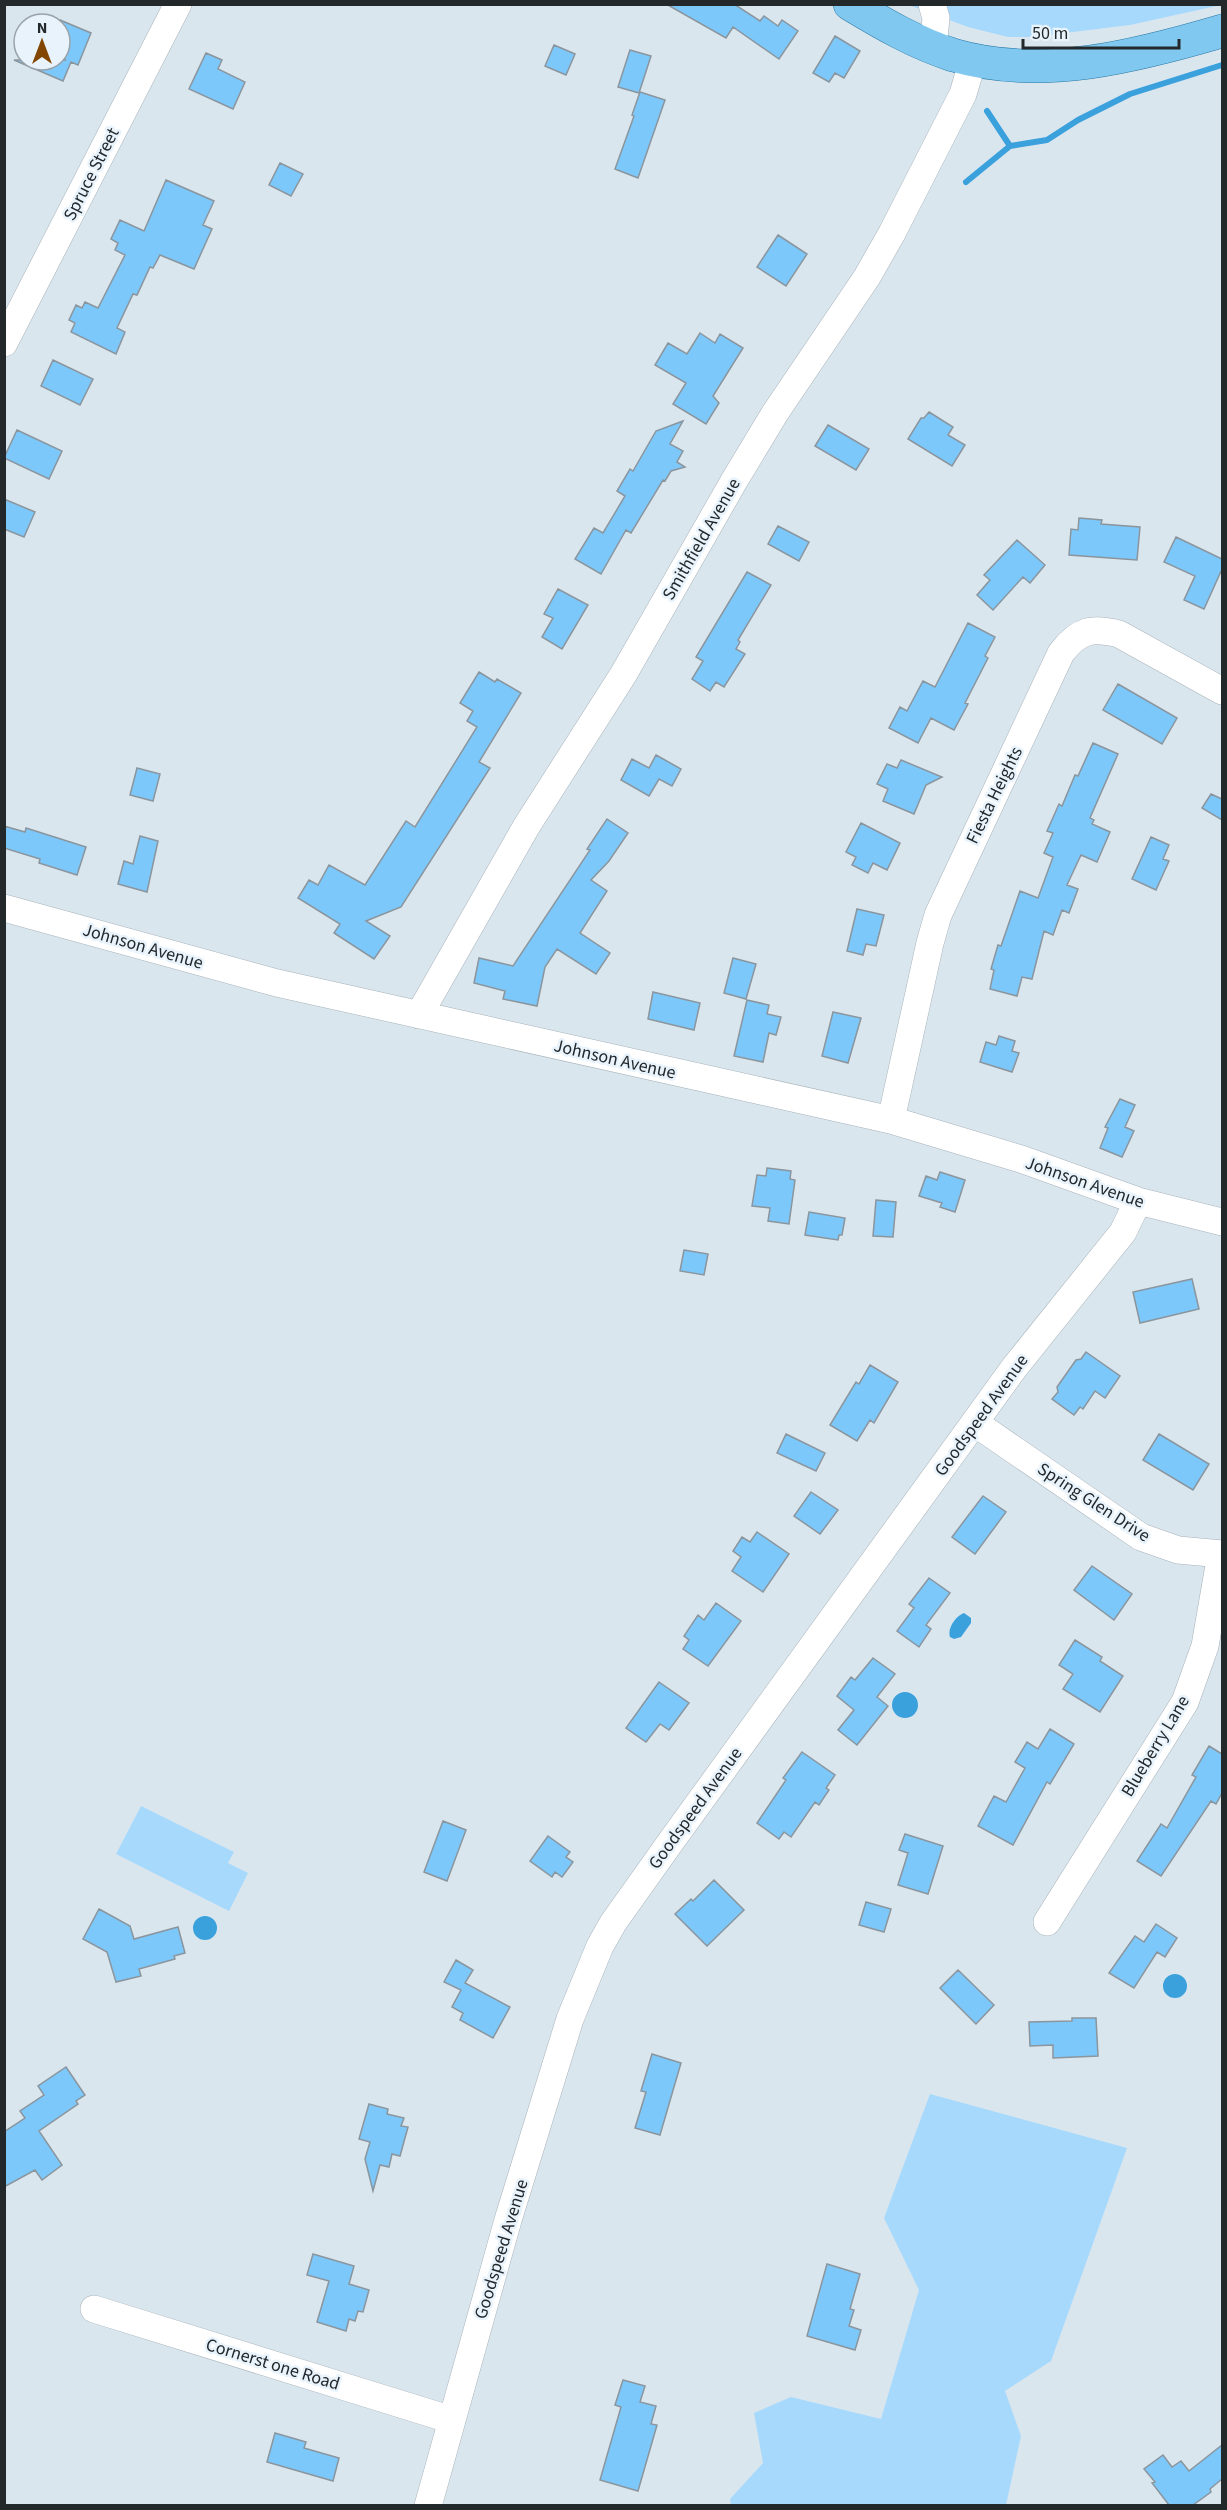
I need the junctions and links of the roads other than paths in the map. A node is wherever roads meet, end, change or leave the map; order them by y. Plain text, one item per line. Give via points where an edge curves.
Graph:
1 (178, 4) edge
2 (850, 4) edge
3 (932, 4) edge
4 (1222, 31) edge
5 (933, 48) junction
6 (973, 60) junction
7 (4, 343) edge
8 (1222, 691) edge
9 (4, 908) edge
10 (419, 1015) junction
11 (891, 1120) junction
12 (1138, 1201) junction
13 (1222, 1222) edge
14 (975, 1423) junction
15 (1222, 1554) edge
16 (1047, 1922) dead end
17 (94, 2309) dead end
18 (452, 2420) junction
19 (429, 2505) edge

1 - 7 street, Spruce Street
2 - 5 main road
3 - 5 street via 936,18
4 - 6 main road via 1162,49 1064,65
5 - 6 main road
6 - 10 street, Smithfield Avenue via 963,94 867,277 775,413 623,675 526,827
8 - 11 street, Fiesta Heights via 1119,634 1086,632 1072,639 1061,653 938,915
9 - 10 street, Johnson Avenue via 235,972
10 - 11 street, Johnson Avenue
11 - 12 street, Johnson Avenue via 1021,1159
12 - 13 street, Johnson Avenue
12 - 14 street, Goodspeed Avenue via 1123,1232
14 - 15 street, Spring Glen Drive via 1141,1537 1178,1550
14 - 18 street, Goodspeed Avenue via 678,1832 600,1946 570,2019
15 - 16 street, Blueberry Lane via 1205,1646 1185,1702
17 - 18 street, Cornerst one Road
18 - 19 street, Goodspeed Avenue

